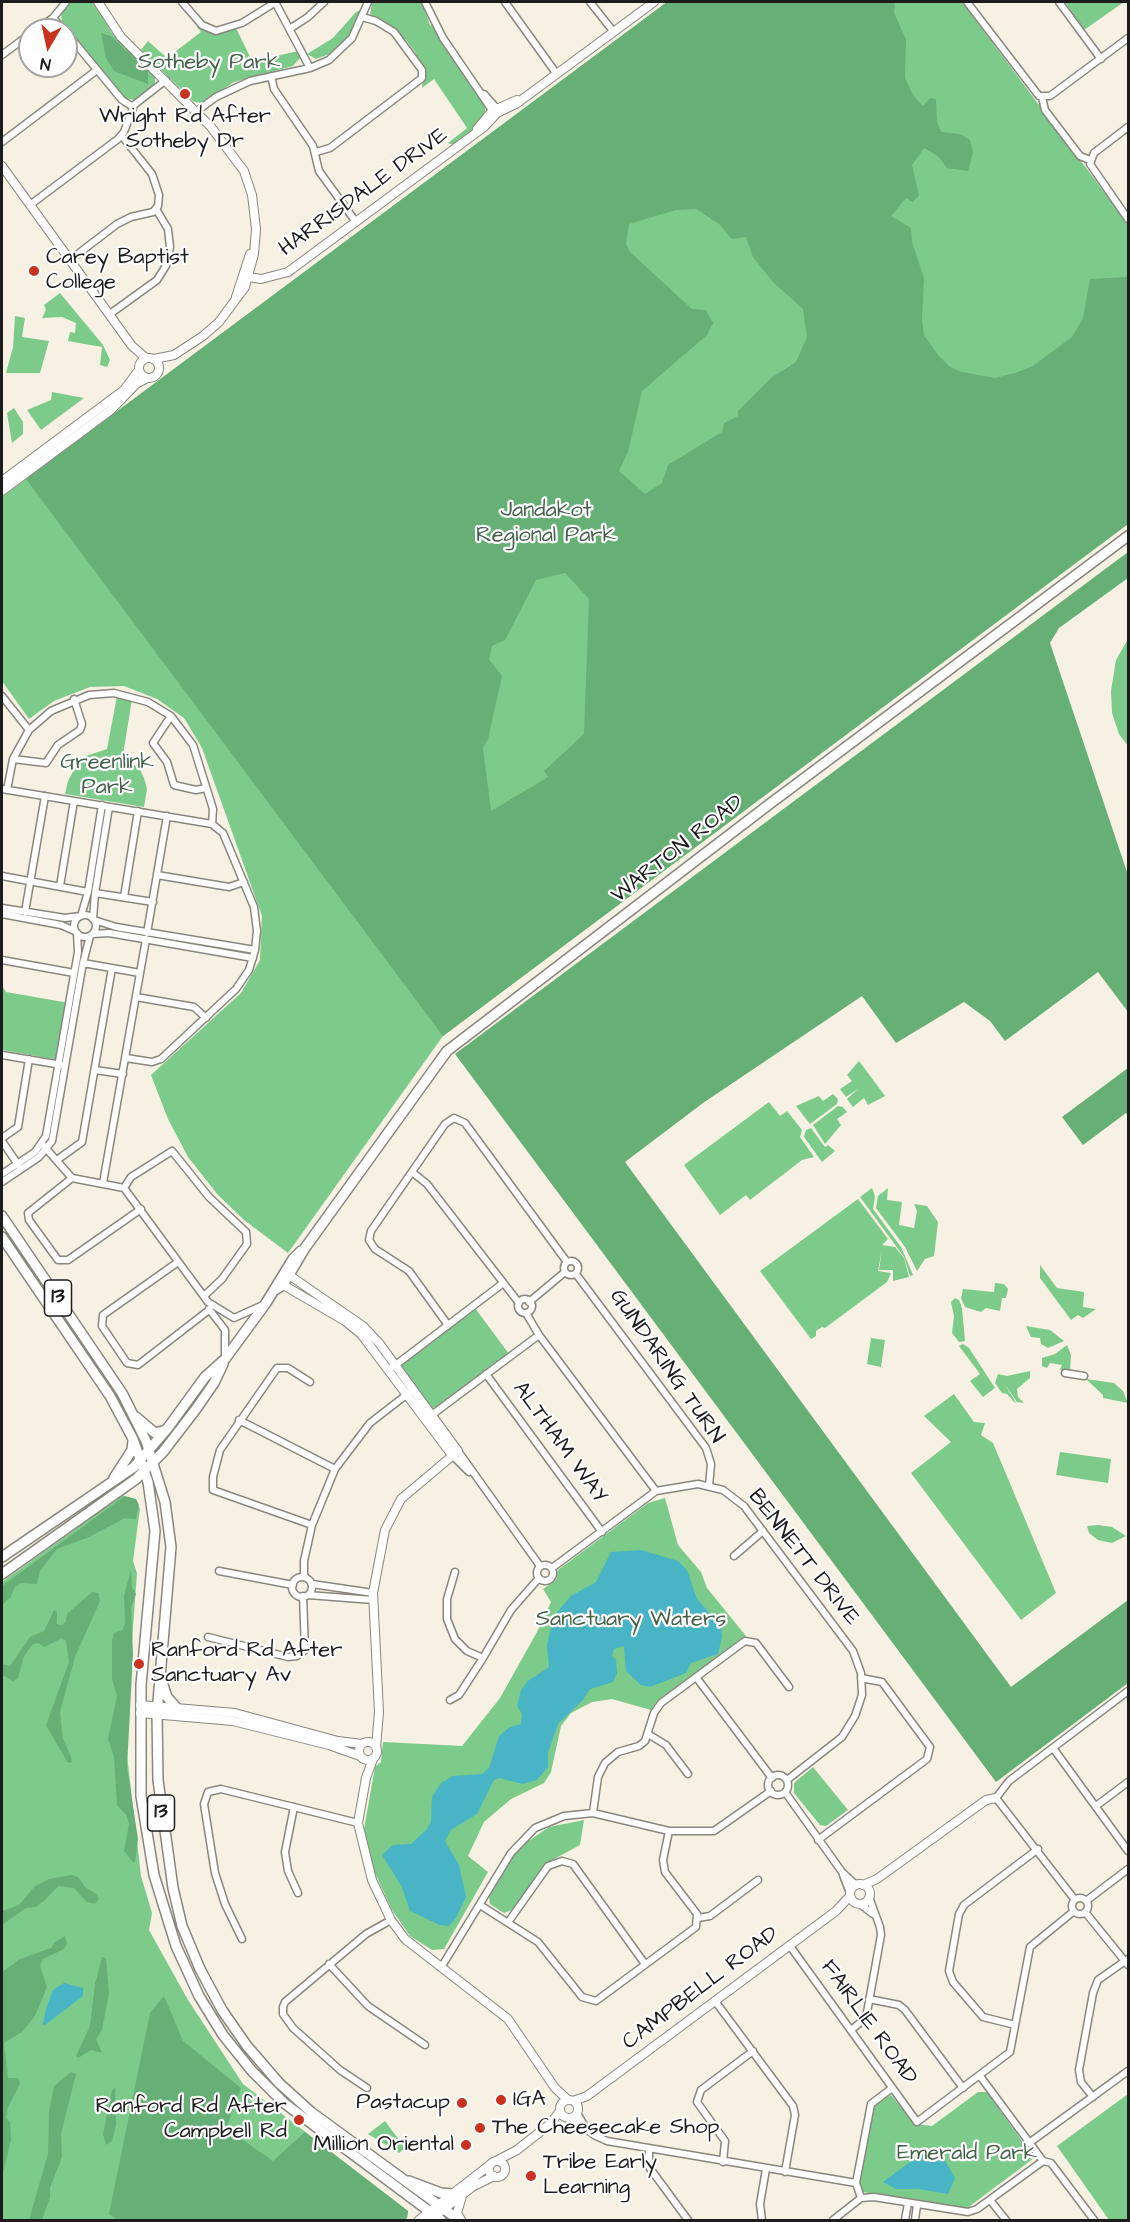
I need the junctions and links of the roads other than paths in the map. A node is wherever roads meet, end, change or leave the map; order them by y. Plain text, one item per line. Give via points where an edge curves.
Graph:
1 (66, 2) edge
2 (98, 2) edge
3 (103, 2) edge
4 (182, 2) edge
5 (276, 2) edge
6 (324, 2) edge
7 (368, 2) edge
8 (425, 2) edge
9 (505, 2) edge
10 (590, 2) edge
11 (652, 2) edge
12 (967, 2) edge
13 (1059, 2) edge
14 (105, 14) junction
15 (362, 16) junction
16 (53, 18) edge
17 (291, 28) junction
18 (613, 31) junction
19 (1128, 38) edge
20 (18, 43) edge
21 (78, 47) edge
22 (2, 55) edge
23 (1101, 59) junction
24 (310, 68) junction
25 (97, 70) junction
26 (556, 73) junction
27 (271, 76) junction
28 (166, 80) junction
29 (1042, 97) junction
30 (133, 107) junction
31 (198, 111) junction
32 (496, 111) junction
33 (1128, 127) edge
34 (122, 136) junction
35 (2, 142) edge
36 (315, 152) junction
37 (1090, 160) junction
38 (2, 166) edge
39 (30, 205) junction
40 (156, 209) junction
41 (1128, 218) edge
42 (356, 222) junction
43 (70, 260) junction
44 (247, 273) junction
45 (110, 314) junction
46 (132, 346) junction
47 (169, 357) junction
48 (150, 358) junction
49 (139, 367) junction
50 (159, 368) junction
51 (147, 378) junction
52 (29, 466) junction
53 (2, 481) edge
54 (2, 491) edge
55 (1128, 536) edge
56 (2, 696) edge
57 (74, 699) junction
58 (171, 716) junction
59 (29, 730) junction
60 (13, 759) junction
61 (206, 788) junction
62 (4, 789) edge
63 (45, 796) junction
64 (74, 801) junction
65 (106, 806) junction
66 (138, 812) junction
67 (167, 816) junction
68 (212, 824) junction
69 (157, 875) junction
70 (2, 876) edge
71 (31, 881) junction
72 (244, 882) junction
73 (60, 886) junction
74 (91, 892) junction
75 (124, 897) junction
76 (153, 902) junction
77 (2, 908) edge
78 (26, 912) junction
79 (2, 915) edge
80 (81, 916) junction
81 (94, 919) junction
82 (76, 932) junction
83 (91, 935) junction
84 (147, 936) junction
85 (255, 950) junction
86 (253, 958) junction
87 (2, 960) edge
88 (83, 963) junction
89 (112, 968) junction
90 (74, 973) junction
91 (140, 973) junction
92 (136, 997) junction
93 (206, 1018) junction
94 (2, 1055) edge
95 (126, 1058) junction
96 (29, 1059) junction
97 (62, 1065) junction
98 (95, 1070) junction
99 (123, 1074) junction
100 (2, 1140) edge
101 (44, 1146) junction
102 (57, 1160) junction
103 (19, 1166) junction
104 (412, 1172) junction
105 (2, 1174) edge
106 (72, 1178) junction
107 (2, 1182) edge
108 (103, 1183) junction
109 (124, 1188) junction
110 (141, 1209) junction
111 (2, 1216) edge
112 (2, 1237) edge
113 (178, 1262) junction
114 (567, 1262) junction
115 (565, 1272) junction
116 (287, 1274) junction
117 (576, 1274) junction
118 (502, 1284) junction
119 (279, 1286) junction
120 (206, 1299) junction
121 (316, 1299) junction
122 (529, 1302) junction
123 (519, 1303) junction
124 (266, 1304) junction
125 (209, 1310) junction
126 (69, 1313) junction
127 (526, 1313) junction
128 (448, 1325) junction
129 (539, 1335) junction
130 (83, 1353) junction
131 (225, 1359) junction
132 (392, 1367) junction
133 (1065, 1373) dead end
134 (486, 1374) junction
135 (1084, 1376) dead end
136 (310, 1382) dead end
137 (410, 1392) junction
138 (134, 1415) junction
139 (429, 1417) junction
140 (239, 1420) junction
141 (167, 1429) junction
142 (133, 1439) junction
143 (149, 1451) junction
144 (455, 1453) junction
145 (141, 1460) junction
146 (152, 1463) junction
147 (335, 1469) junction
148 (144, 1471) junction
149 (109, 1485) junction
150 (127, 1486) junction
151 (709, 1486) junction
152 (656, 1491) junction
153 (154, 1516) junction
154 (312, 1525) junction
155 (763, 1530) junction
156 (602, 1532) junction
157 (734, 1556) dead end
158 (2, 1557) edge
159 (540, 1566) junction
160 (552, 1568) junction
161 (219, 1571) dead end
162 (455, 1572) dead end
163 (2, 1574) edge
164 (304, 1577) junction
165 (539, 1578) junction
166 (312, 1584) junction
167 (293, 1585) junction
168 (305, 1596) junction
169 (373, 1596) junction
170 (208, 1637) dead end
171 (483, 1658) junction
172 (160, 1676) junction
173 (696, 1677) junction
174 (861, 1677) junction
175 (789, 1688) dead end
176 (1128, 1691) edge
177 (450, 1700) dead end
178 (176, 1707) junction
179 (140, 1709) junction
180 (158, 1710) junction
181 (216, 1715) junction
182 (379, 1723) junction
183 (648, 1734) junction
184 (322, 1740) junction
185 (365, 1743) junction
186 (376, 1747) junction
187 (1053, 1748) junction
188 (361, 1757) junction
189 (373, 1759) junction
190 (688, 1774) dead end
191 (366, 1778) junction
192 (772, 1778) junction
193 (787, 1780) junction
194 (1128, 1782) edge
195 (771, 1791) junction
196 (785, 1792) junction
197 (996, 1798) junction
198 (1096, 1806) junction
199 (294, 1807) junction
200 (593, 1813) junction
201 (358, 1823) junction
202 (669, 1831) junction
203 (818, 1840) junction
204 (1038, 1849) junction
205 (1128, 1851) edge
206 (1128, 1869) edge
207 (842, 1872) junction
208 (877, 1879) junction
209 (758, 1880) dead end
210 (859, 1885) junction
211 (298, 1893) dead end
212 (850, 1894) junction
213 (869, 1895) junction
214 (1075, 1900) junction
215 (1086, 1901) junction
216 (858, 1904) junction
217 (480, 1905) junction
218 (836, 1911) junction
219 (1074, 1911) junction
220 (1085, 1912) junction
221 (874, 1914) junction
222 (698, 1918) junction
223 (391, 1920) junction
224 (509, 1921) junction
225 (242, 1939) dead end
226 (790, 1946) junction
227 (1127, 1962) edge
228 (329, 1964) junction
229 (645, 1964) junction
230 (442, 1966) junction
231 (869, 1999) junction
232 (716, 2001) junction
233 (1015, 2025) junction
234 (851, 2030) junction
235 (425, 2045) dead end
236 (753, 2051) junction
237 (1128, 2071) edge
238 (980, 2076) junction
239 (366, 2088) dead end
240 (555, 2088) junction
241 (892, 2088) junction
242 (963, 2088) junction
243 (587, 2096) junction
244 (1093, 2097) junction
245 (571, 2101) junction
246 (561, 2108) junction
247 (573, 2115) junction
248 (550, 2124) junction
249 (1029, 2143) junction
250 (649, 2149) junction
251 (517, 2150) junction
252 (1043, 2161) junction
253 (723, 2162) junction
254 (493, 2163) junction
255 (505, 2168) junction
256 (766, 2169) junction
257 (785, 2172) junction
258 (494, 2176) junction
259 (399, 2177) junction
260 (856, 2183) junction
261 (465, 2192) junction
262 (452, 2194) junction
263 (861, 2198) junction
264 (990, 2200) junction
265 (908, 2203) junction
266 (917, 2205) junction
267 (440, 2207) junction
268 (434, 2217) edge
269 (419, 2220) edge
270 (460, 2220) edge
271 (688, 2220) edge
272 (762, 2220) edge
273 (833, 2220) edge
274 (905, 2220) edge
275 (915, 2220) edge
276 (1006, 2220) edge
277 (1094, 2220) edge

1 - 16 street
2 - 14 street
3 - 14 street
4 - 5 street via 202,25 216,31 242,24
5 - 17 street
6 - 17 street
7 - 15 street
8 - 32 street via 443,38
9 - 26 street
10 - 18 street
11 - 18 street, HARRISDALE DRIVE
12 - 29 street
13 - 23 street
14 - 28 street via 124,40
15 - 24 street via 344,48
15 - 36 street via 394,32 422,70 422,78 330,148
17 - 24 street
18 - 26 street, HARRISDALE DRIVE
19 - 23 street
20 - 22 street
21 - 25 street
23 - 29 street via 1050,96
24 - 27 street
25 - 30 street
25 - 35 street
26 - 32 street, HARRISDALE DRIVE via 520,100
27 - 31 street via 230,90
27 - 36 street via 274,89
28 - 30 street
28 - 31 street
29 - 37 street via 1043,107 1080,156
30 - 34 street
31 - 44 street via 244,171 253,203 255,242
32 - 42 street, HARRISDALE DRIVE via 475,133
33 - 37 street
34 - 39 street
34 - 40 street via 152,174 159,195
36 - 42 street via 319,171
37 - 41 street via 1090,169
38 - 39 street
39 - 43 street
40 - 43 street via 124,220
40 - 45 street via 168,230 167,264 157,280
42 - 44 street, HARRISDALE DRIVE via 288,272 273,277
43 - 45 street
44 - 47 street via 219,322
45 - 46 street
46 - 48 street
46 - 49 street
47 - 48 street
47 - 50 street
48 - 49 street
48 - 50 street
49 - 51 street
49 - 52 street via 124,390
50 - 51 street via 155,376
51 - 52 street via 111,410
52 - 53 street
52 - 54 street
55 - 116 main road, WARTON ROAD via 447,1051
56 - 59 street
57 - 58 street via 102,693 126,694
57 - 59 street via 42,716
57 - 60 street via 82,724 80,730 58,745 45,763
58 - 61 street via 193,745
58 - 61 street via 153,743 166,762 174,785
59 - 60 street
60 - 62 street
61 - 68 street via 213,809
62 - 63 street
63 - 64 street
63 - 71 street
64 - 65 street
64 - 73 street
65 - 66 street
65 - 74 street
66 - 67 street
66 - 75 street
67 - 68 street
67 - 69 street
68 - 72 street via 223,833
69 - 72 street via 229,887
69 - 76 street
70 - 71 street
71 - 73 street
71 - 78 street
72 - 85 street via 256,915
73 - 74 street
74 - 75 street
74 - 80 street
74 - 81 street
75 - 76 street
76 - 84 street
77 - 78 street
78 - 80 street via 65,918
79 - 82 street via 61,925
80 - 81 street
80 - 82 street via 74,924
81 - 83 street via 96,926
81 - 84 street
82 - 83 street via 83,937
82 - 90 street
83 - 84 street
83 - 88 street
84 - 85 street
84 - 86 street
84 - 91 street
85 - 86 street
86 - 93 street via 241,983
87 - 90 street
88 - 89 street
88 - 97 street
89 - 91 street
89 - 98 street
90 - 97 street
91 - 92 street
92 - 93 street via 194,1007
92 - 95 street
93 - 95 street via 158,1061
94 - 96 street
95 - 99 street
96 - 97 street
96 - 100 street via 18,1126
97 - 101 street via 54,1132
98 - 99 street
98 - 102 street via 82,1142
99 - 108 street
100 - 103 street
101 - 102 street
101 - 103 street
102 - 106 street
103 - 105 street
103 - 107 street
104 - 114 street, GUNDARING TURN via 445,1124 454,1118 465,1123
104 - 118 street via 427,1184
104 - 128 street, GUNDARING TURN via 371,1231 369,1240 375,1249 409,1271
106 - 108 street
106 - 110 street via 28,1213 58,1260 68,1260
108 - 109 street
109 - 110 street
109 - 120 street via 134,1175 172,1151 209,1197 246,1232 248,1244
110 - 113 street
111 - 126 main road, 13
112 - 130 main road, 13
113 - 120 street
113 - 125 street via 102,1315 102,1326 127,1364 138,1365
114 - 115 street
114 - 117 street, GUNDARING TURN via 577,1263
115 - 117 street
115 - 122 street
116 - 119 main road, WARTON ROAD
116 - 121 street
117 - 151 street, GUNDARING TURN via 706,1448 711,1464
118 - 123 street
118 - 128 street
119 - 121 street
119 - 124 main road, WARTON ROAD
120 - 124 street via 234,1318
120 - 125 street
121 - 132 street via 356,1325
122 - 123 street
122 - 127 street via 531,1308
123 - 127 street via 519,1309
124 - 131 main road, WARTON ROAD
125 - 131 street via 225,1330
126 - 130 main road via 70,1322 86,1346
126 - 138 main road, 13
127 - 129 street
128 - 132 street
129 - 134 street
129 - 152 street
130 - 142 main road, 13
131 - 141 main road, WARTON ROAD via 205,1377
131 - 146 main road, WARTON ROAD via 214,1383
132 - 137 street
133 - 135 street
134 - 139 street
134 - 156 street, ALTHAM WAY
136 - 140 street via 288,1368 277,1368
137 - 139 street
137 - 147 street via 370,1423
138 - 141 main road via 155,1433
138 - 143 main road, 13
139 - 144 street
140 - 147 street
140 - 154 street via 220,1450 213,1490
141 - 143 main road, WARTON ROAD
142 - 145 main road, 13
142 - 149 main road via 132,1450
143 - 145 main road, WARTON ROAD
143 - 146 main road, 13
144 - 159 street
144 - 169 street via 401,1499 391,1515 382,1540
145 - 148 main road, 13
145 - 149 main road, WARTON ROAD
146 - 148 main road, WARTON ROAD
146 - 172 main road, 13 via 165,1502 171,1547
147 - 154 street
148 - 150 main road, WARTON ROAD
148 - 153 main road, 13
149 - 158 main road, WARTON ROAD
150 - 153 main road via 144,1492
150 - 163 main road, WARTON ROAD
151 - 152 street, BENNETT DRIVE via 698,1484
151 - 155 street, BENNETT DRIVE via 723,1490 744,1506
152 - 156 street, BENNETT DRIVE
153 - 179 main road, 13 via 154,1560
154 - 164 street
155 - 157 street
155 - 174 street, BENNETT DRIVE via 853,1652
156 - 160 street, BENNETT DRIVE
159 - 160 street
159 - 165 street
160 - 165 street, BENNETT DRIVE via 551,1579
161 - 167 street
162 - 171 street via 447,1599 447,1619 455,1639 467,1651
164 - 166 street
164 - 167 street
165 - 171 street, BENNETT DRIVE via 511,1610
166 - 168 street
166 - 169 street
167 - 168 street via 295,1593
168 - 169 street
168 - 170 street via 305,1650 297,1656
169 - 182 street
171 - 177 street, BENNETT DRIVE via 459,1695
172 - 178 main road
172 - 180 main road, 13
173 - 175 street via 745,1641 756,1643
173 - 183 street via 661,1703
173 - 192 street
174 - 193 street, BENNETT DRIVE via 862,1695 842,1737
174 - 203 street via 882,1682 930,1747 927,1758
176 - 187 street
178 - 180 street
178 - 181 street
179 - 180 street
179 - 268 main road, 13 via 141,1796 154,1875 163,1912 199,1996 231,2044 284,2103
180 - 181 street
180 - 259 main road, 13 via 158,1780 173,1888 182,1926 200,1969 228,2019 279,2083 311,2112
181 - 184 street
182 - 185 street
182 - 186 street
183 - 190 street via 666,1745
183 - 200 street via 639,1746 618,1752 605,1763 598,1777
184 - 185 street
184 - 188 street
185 - 186 street
185 - 188 street via 359,1749
186 - 189 street
187 - 197 street via 1009,1781
187 - 198 street
188 - 189 street
188 - 191 street
189 - 191 street
191 - 201 street
192 - 193 street via 778,1775
192 - 195 street
193 - 196 street
194 - 198 street
195 - 196 street via 779,1795
195 - 202 street via 714,1831
196 - 203 street
197 - 204 street
197 - 208 street, CAMPBELL ROAD via 986,1800
198 - 205 street
199 - 201 street
199 - 211 street via 285,1852
199 - 225 street via 220,1789 206,1795 204,1804 215,1873
200 - 202 street
200 - 217 street via 564,1816 535,1828 511,1852
201 - 223 street via 372,1880
202 - 222 street via 663,1860 665,1872
203 - 207 street
204 - 214 street
204 - 233 street via 964,1905 949,1971 953,1982 983,2017
206 - 215 street
207 - 210 street
207 - 212 street
208 - 210 street, CAMPBELL ROAD
208 - 213 street, CAMPBELL ROAD
209 - 222 street via 710,1916
210 - 212 street, CAMPBELL ROAD
210 - 213 street
212 - 216 street
212 - 218 street, CAMPBELL ROAD
213 - 216 street, CAMPBELL ROAD
213 - 221 street
214 - 215 street
214 - 219 street
215 - 220 street
216 - 218 street, CAMPBELL ROAD
216 - 221 street
217 - 224 street
217 - 230 street
218 - 226 street, CAMPBELL ROAD
219 - 220 street
219 - 233 street via 1030,1947
220 - 227 street
221 - 231 street via 881,1935
222 - 229 street via 696,1927
223 - 228 street via 366,1934
223 - 230 street via 405,1939
224 - 229 street via 545,1949 582,1997 590,2001 596,2001
224 - 229 street via 548,1866 562,1861 573,1864
226 - 232 street, CAMPBELL ROAD
226 - 234 street, FAIRLIE ROAD
227 - 244 street via 1098,1980 1093,1993 1079,2070
228 - 235 street via 368,2006
228 - 239 street via 285,2002 283,2014 321,2054
230 - 240 street via 508,2019
231 - 234 street via 866,2018
231 - 242 street via 899,2005 905,2010
232 - 236 street
232 - 243 street, CAMPBELL ROAD
233 - 238 street via 1010,2052
234 - 241 street, FAIRLIE ROAD
236 - 253 street via 700,2090 697,2102 725,2141
236 - 257 street via 794,2106
237 - 244 street
238 - 242 street
238 - 249 street
240 - 245 street
240 - 246 street
241 - 242 street, FAIRLIE ROAD via 917,2122
241 - 260 street via 871,2104
243 - 245 street, CAMPBELL ROAD
243 - 247 street, CAMPBELL ROAD
244 - 249 street
245 - 246 street, CAMPBELL ROAD
245 - 247 street
246 - 247 street
246 - 248 street, CAMPBELL ROAD
247 - 248 street, CAMPBELL ROAD
247 - 250 street via 587,2130 607,2141
248 - 251 street, CAMPBELL ROAD
249 - 252 street
250 - 253 street
250 - 271 street via 649,2167
251 - 254 street, CAMPBELL ROAD
251 - 255 street, CAMPBELL ROAD
252 - 264 street
252 - 277 street via 1051,2163
253 - 256 street
254 - 255 street via 501,2162
254 - 258 street via 489,2170
254 - 262 street, CAMPBELL ROAD
255 - 258 street via 502,2175
256 - 257 street
256 - 272 street via 760,2204
257 - 260 street
258 - 261 street, CAMPBELL ROAD
259 - 262 main road
259 - 267 main road, 13
260 - 263 street
261 - 267 street, CAMPBELL ROAD
261 - 270 street via 458,2206
262 - 267 street, CAMPBELL ROAD
263 - 265 street
263 - 273 street
264 - 266 street via 968,2212
264 - 276 street
265 - 266 street
265 - 274 street
266 - 275 street
267 - 268 street, CAMPBELL ROAD
267 - 270 main road, 13
268 - 269 street, CAMPBELL ROAD

